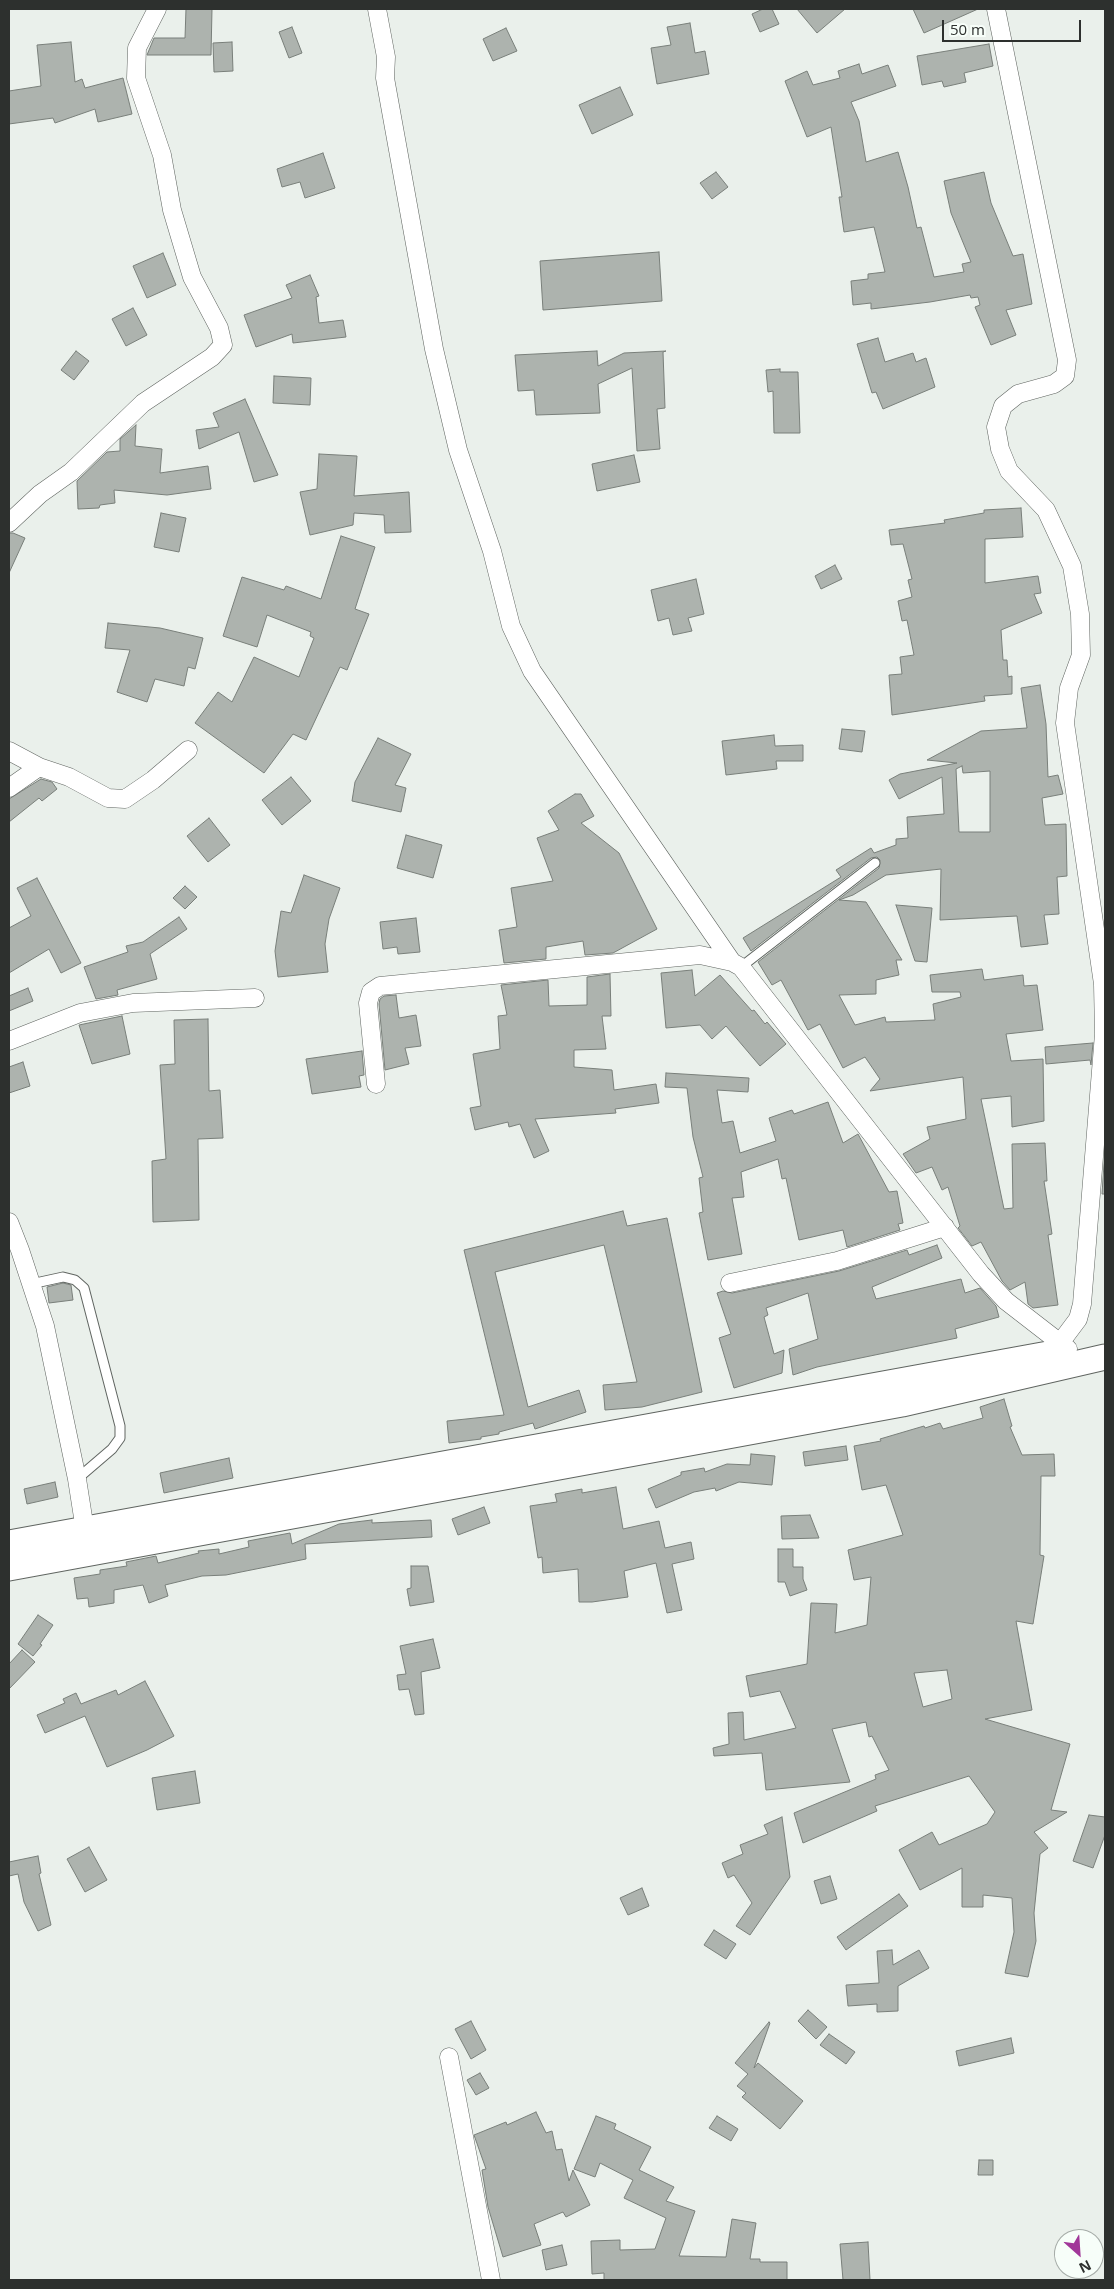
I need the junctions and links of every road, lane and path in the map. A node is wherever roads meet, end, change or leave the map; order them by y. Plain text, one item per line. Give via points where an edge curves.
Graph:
1 (157, 9) edge
2 (377, 9) edge
3 (996, 9) edge
4 (9, 523) edge
5 (188, 750) dead end
6 (9, 751) edge
7 (38, 767) junction
8 (9, 788) edge
9 (875, 863) dead end
10 (736, 964) junction
11 (255, 998) dead end
12 (9, 1041) edge
13 (376, 1084) dead end
14 (9, 1222) edge
15 (945, 1227) junction
16 (730, 1283) dead end
17 (31, 1284) junction
18 (1105, 1343) edge
19 (1064, 1346) junction
20 (1105, 1357) edge
21 (77, 1478) junction
22 (432, 1478) junction
23 (85, 1530) junction
24 (9, 1543) edge
25 (9, 1568) edge
26 (449, 2057) dead end
27 (491, 2280) edge

1 - 4 street via 137,48 136,78 162,155 172,210 192,276 219,328 223,345 212,357 143,403 71,472 40,494
2 - 10 street via 386,57 385,78 434,349 458,450 492,551 510,626 532,671
3 - 19 street via 1066,360 1064,376 1054,384 1018,394 1003,406 996,427 1009,472 1046,510 1072,566 1080,614 1081,655 1069,688 1065,723 1103,984 1104,1034 1082,1304
5 - 7 street via 124,799 108,798 69,777
6 - 7 street
7 - 8 street
9 - 10 lane
10 - 13 street via 700,955 380,986 371,992 368,1003
10 - 15 street
11 - 12 street via 124,1005 80,1012
14 - 17 street
15 - 16 street via 837,1262
15 - 19 street via 1006,1301
17 - 21 street via 45,1326
17 - 21 lane via 63,1277 75,1280 84,1288 120,1426 120,1438 112,1449
18 - 19 main road
19 - 22 main road via 696,1419
20 - 22 main road via 893,1406
21 - 23 street
22 - 23 main road
22 - 25 main road
23 - 24 main road
26 - 27 street

